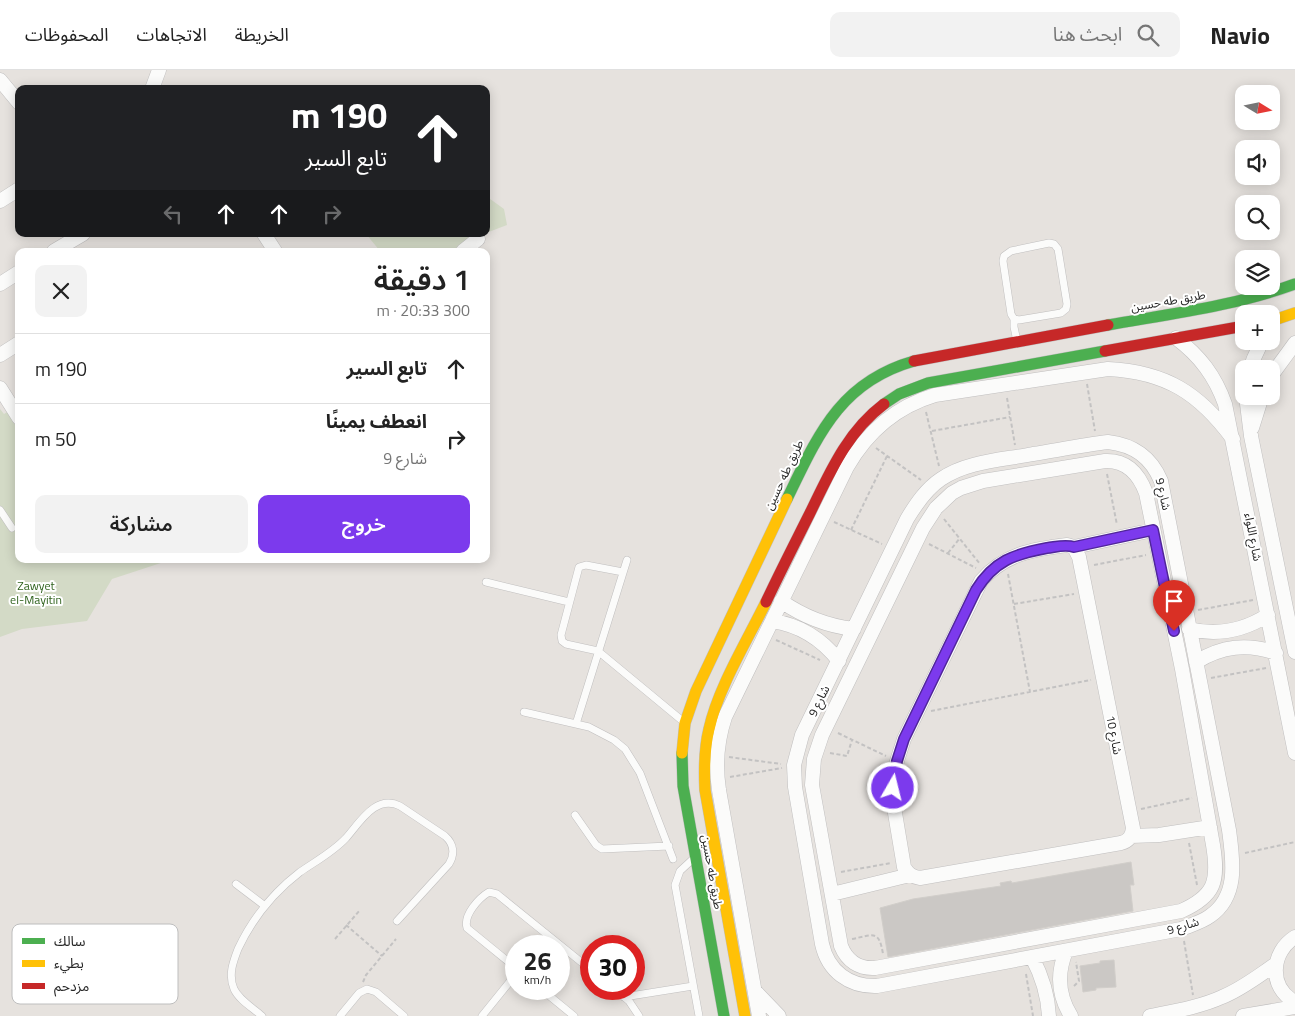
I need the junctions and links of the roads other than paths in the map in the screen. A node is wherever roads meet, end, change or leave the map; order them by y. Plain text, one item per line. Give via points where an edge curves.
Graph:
1 (159, 70) edge
2 (0, 80) edge
3 (153, 85) edge
4 (15, 98) edge
5 (15, 192) edge
6 (0, 201) edge
7 (77, 237) edge
8 (478, 239) dead end
9 (59, 248) edge
10 (466, 248) edge
11 (15, 275) edge
12 (0, 284) edge
13 (1295, 284) edge
14 (1014, 319) junction
15 (1235, 328) edge
16 (1176, 338) junction
17 (1017, 342) junction
18 (1295, 343) edge
19 (15, 346) edge
20 (1060, 347) junction
21 (0, 355) edge
22 (1280, 361) edge
23 (0, 388) edge
24 (15, 403) edge
25 (1247, 405) edge
26 (1260, 405) edge
27 (1251, 436) junction
28 (1233, 439) junction
29 (0, 510) edge
30 (12, 528) dead end
31 (1153, 530) junction
32 (1074, 547) junction
33 (626, 560) dead end
34 (623, 572) junction
35 (486, 582) dead end
36 (877, 582) junction
37 (893, 590) junction
38 (780, 594) junction
39 (569, 602) junction
40 (1268, 615) junction
41 (772, 621) junction
42 (854, 629) junction
43 (1189, 630) junction
44 (598, 651) junction
45 (1295, 652) edge
46 (745, 660) junction
47 (1277, 660) junction
48 (1196, 662) junction
49 (837, 664) junction
50 (524, 712) dead end
51 (685, 723) junction
52 (576, 724) junction
53 (1295, 752) edge
54 (576, 815) dead end
55 (819, 823) junction
56 (802, 827) junction
57 (1210, 827) junction
58 (1131, 836) junction
59 (1213, 845) junction
60 (668, 846) junction
61 (1232, 849) junction
62 (696, 858) junction
63 (674, 859) dead end
64 (910, 875) junction
65 (236, 884) dead end
66 (832, 894) junction
67 (265, 906) junction
68 (397, 921) dead end
69 (548, 935) edge
70 (1295, 936) edge
71 (1066, 951) junction
72 (570, 953) edge
73 (1027, 958) junction
74 (505, 959) edge
75 (918, 960) junction
76 (580, 961) edge
77 (1276, 964) junction
78 (922, 978) junction
79 (694, 986) junction
80 (505, 988) edge
81 (747, 992) junction
82 (645, 994) edge
83 (554, 1000) edge
84 (627, 1000) edge
85 (1295, 1002) edge
86 (1295, 1007) edge
87 (262, 1016) edge
88 (340, 1016) edge
89 (404, 1016) edge
90 (482, 1016) edge
91 (574, 1016) edge
92 (639, 1016) edge
93 (699, 1016) edge
94 (724, 1016) edge
95 (745, 1016) edge
96 (759, 1016) edge
97 (778, 1016) edge
98 (1049, 1016) edge
99 (1071, 1016) edge
100 (1150, 1016) edge
101 (1243, 1016) edge

1 - 3 street
2 - 4 street
5 - 6 street
7 - 9 street
8 - 10 street
11 - 12 street
13 - 20 main road, طريق طه حسين
14 - 14 lane via 1004,256 1011,251 1054,244 1058,249 1066,310
14 - 17 lane
15 - 16 main road, طريق طه حسين
16 - 20 main road, طريق طه حسين
16 - 28 street, شارع اللواء via 1193,351 1215,381 1225,404
17 - 20 main road, طريق طه حسين
17 - 51 main road, طريق طه حسين via 902,365 860,387 827,421 696,691
18 - 22 street
19 - 21 street
20 - 38 main road, طريق طه حسين via 928,383 903,392 875,410 851,434 837,456
23 - 24 street
25 - 27 street, شارع اللواء
26 - 27 street
27 - 45 street, شارع اللواء
28 - 38 street via 1200,401 1180,387 1133,370 1085,371 923,399 890,416 864,441
28 - 40 street, شارع اللواء
29 - 30 lane
31 - 32 street
31 - 37 street, شارع 9 via 1146,493 1138,476 1114,461 983,481 952,493 936,508
31 - 57 street, شارع 9
32 - 58 street, شارع 10 via 1082,567 1133,828
32 - 64 street via 1067,545 1026,552 1005,560 976,590 904,739 897,761 893,801 904,866
33 - 34 lane
34 - 39 lane via 581,566
34 - 44 lane
35 - 39 lane
36 - 37 street
36 - 42 street, شارع 9
36 - 43 street, شارع 9 via 914,508 937,482 966,467 1117,443 1133,448 1158,473
37 - 55 street, شارع 9 via 816,750 812,776
38 - 41 street
38 - 42 street via 804,615 841,628
38 - 46 main road, طريق طه حسين
39 - 44 lane via 562,640 566,644
40 - 43 street via 1250,626 1230,632
40 - 47 street, شارع اللواء
41 - 46 street
41 - 49 street via 794,626 815,636 828,647
42 - 49 street, شارع 9
43 - 48 street, شارع 9
44 - 51 lane
44 - 52 lane
46 - 81 street via 720,731 717,779
46 - 81 main road, طريق طه حسين via 712,716 703,771
47 - 48 street via 1256,647 1234,647 1214,652
47 - 53 street, شارع اللواء
48 - 61 street, شارع 9
49 - 56 street, شارع 9 via 802,735 794,765 794,787
50 - 52 lane
51 - 62 main road, طريق طه حسين via 682,776
52 - 60 lane via 590,727 614,740 633,760
54 - 60 lane via 602,849
55 - 56 street
55 - 66 street, شارع 9
56 - 78 street, شارع 9 via 822,944 832,967 852,983 868,986
57 - 58 street
57 - 59 street, شارع 9
58 - 64 street via 1121,843 920,878
59 - 61 street
59 - 75 street, شارع 9 via 1214,880 1200,902 1181,910
60 - 63 lane
61 - 71 street, شارع 9 via 1231,884 1220,908 1210,917 1182,929
62 - 79 lane via 680,871 675,885
62 - 94 main road, طريق طه حسين
64 - 66 street
65 - 67 lane
66 - 75 street, شارع 9 via 843,951 854,963 870,968
67 - 68 lane via 286,884 342,842 373,807 391,803 445,836 453,849 449,864
67 - 87 lane via 246,933 231,973 238,995
69 - 74 lane via 497,894 489,892 468,915 465,924
70 - 77 street via 1282,949
71 - 73 street, شارع 9
71 - 99 street via 1060,970 1060,988
72 - 76 lane
73 - 78 street, شارع 9
73 - 98 street via 1043,982
75 - 78 street
77 - 85 street via 1280,988
77 - 100 street via 1223,997
79 - 82 lane
79 - 93 lane
80 - 90 lane
81 - 95 main road, طريق طه حسين
81 - 96 street
81 - 97 street
83 - 91 lane
84 - 92 lane
86 - 101 street
88 - 89 lane via 362,991 368,989 374,990

